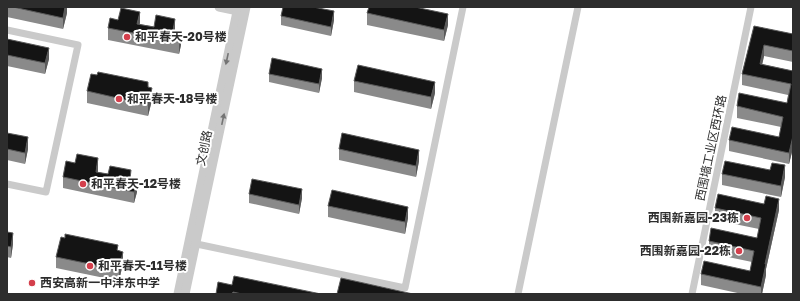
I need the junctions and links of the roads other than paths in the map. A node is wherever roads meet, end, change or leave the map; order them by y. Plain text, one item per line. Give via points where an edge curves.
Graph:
1 (219, 7) edge
2 (463, 7) edge
3 (578, 7) edge
4 (751, 7) edge
5 (242, 9) edge
6 (7, 30) edge
7 (7, 184) edge
8 (192, 244) junction
9 (178, 294) edge
10 (185, 294) edge
11 (518, 294) edge
12 (692, 294) edge

1 - 5 street
2 - 8 street via 404,288
3 - 11 street
4 - 12 street, 西围墙工业区西环路
5 - 8 street, 文创路
6 - 7 street via 78,45 46,192
8 - 9 street, 文创路
8 - 10 street, 文创路

